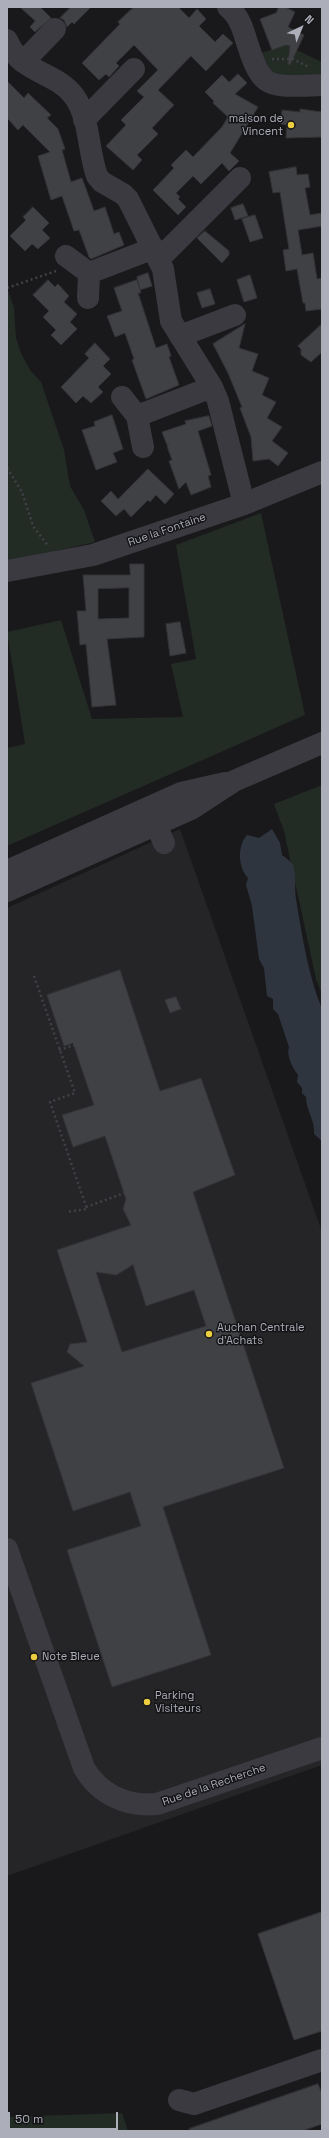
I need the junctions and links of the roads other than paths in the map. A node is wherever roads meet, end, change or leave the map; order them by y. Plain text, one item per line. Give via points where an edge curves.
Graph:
1 (228, 7) edge
2 (55, 29) dead end
3 (7, 40) edge
4 (23, 62) junction
5 (134, 69) dead end
6 (318, 78) edge
7 (84, 120) junction
8 (240, 178) dead end
9 (156, 254) junction
10 (88, 298) dead end
11 (235, 315) dead end
12 (180, 336) junction
13 (212, 388) junction
14 (122, 397) dead end
15 (137, 416) junction
16 (143, 447) dead end
17 (322, 472) edge
18 (244, 504) junction
19 (7, 571) edge
20 (322, 743) edge
21 (156, 825) junction
22 (7, 871) edge
23 (7, 891) edge
24 (7, 1550) edge
25 (322, 1748) edge
26 (322, 2060) edge
27 (179, 2100) dead end

1 - 6 street via 241,24 260,76 270,84 277,86
2 - 4 street
3 - 4 street via 13,54
4 - 7 street via 66,88 79,104
5 - 7 street
7 - 9 street via 97,176 128,199
8 - 9 street
9 - 10 street via 76,264
9 - 12 street via 166,280 171,321
11 - 12 street
12 - 13 street
13 - 15 street
13 - 18 street via 218,401
14 - 15 street
15 - 16 street
17 - 18 street, Rue la Fontaine
18 - 19 street, Rue la Fontaine via 93,555
20 - 21 street via 234,781 203,802
21 - 22 street
21 - 23 street
24 - 25 street, Rue de la Recherche via 82,1764 93,1781 111,1796 133,1804 157,1804
26 - 27 street via 194,2104

